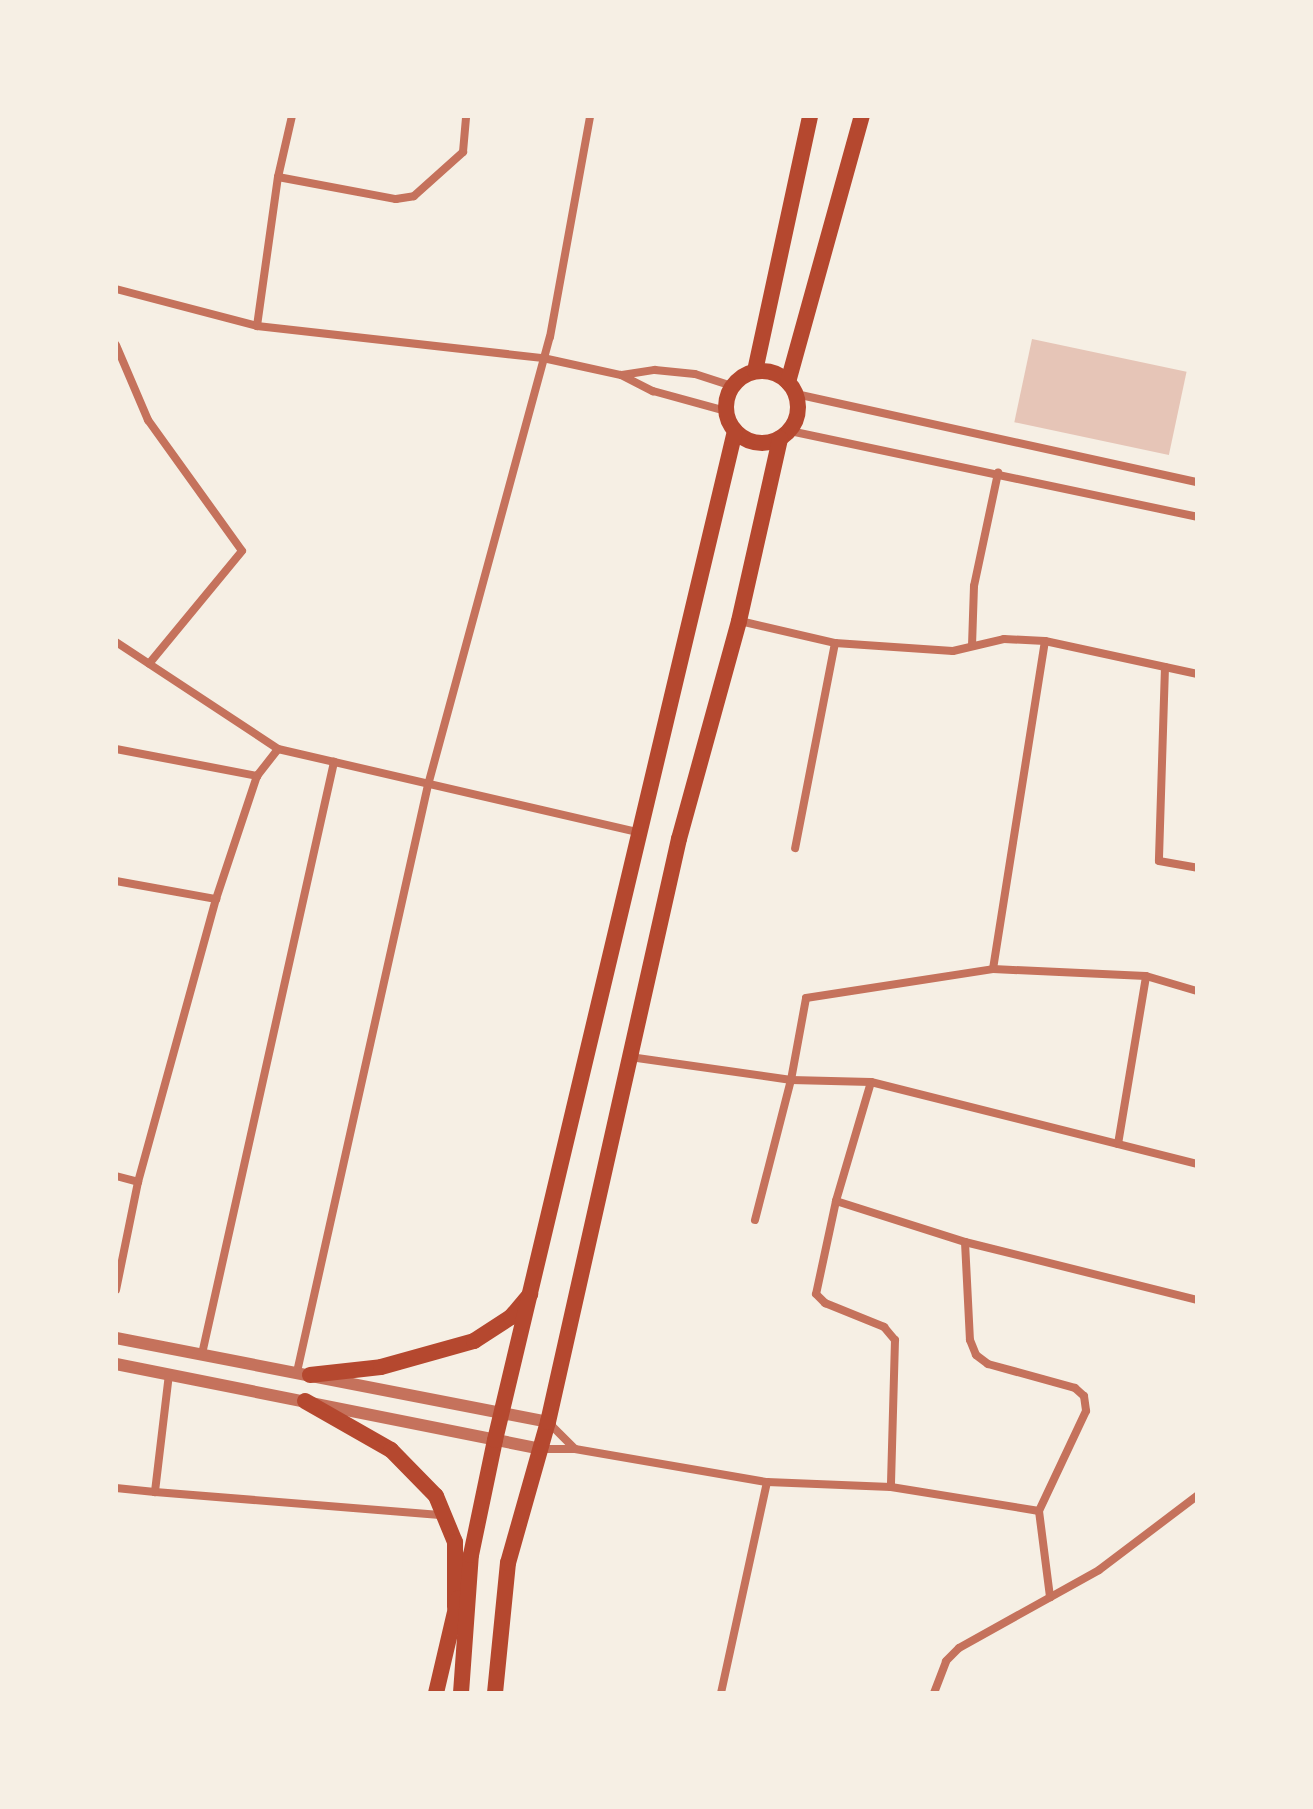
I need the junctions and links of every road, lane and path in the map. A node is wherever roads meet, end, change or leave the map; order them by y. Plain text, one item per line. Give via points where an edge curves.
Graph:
1 (292, 116) edge
2 (466, 116) edge
3 (590, 116) edge
4 (810, 116) edge
5 (862, 116) edge
6 (278, 177) junction
7 (116, 289) edge
8 (257, 326) junction
9 (116, 345) edge
10 (543, 358) junction
11 (755, 371) junction
12 (621, 375) junction
13 (732, 386) junction
14 (792, 388) junction
15 (726, 411) junction
16 (735, 431) junction
17 (785, 435) junction
18 (998, 473) junction
19 (1197, 482) edge
20 (1197, 517) edge
21 (739, 621) junction
22 (1045, 641) junction
23 (116, 642) edge
24 (835, 643) junction
25 (972, 646) junction
26 (149, 664) junction
27 (1165, 667) junction
28 (1197, 674) edge
29 (116, 749) edge
30 (278, 749) junction
31 (334, 762) junction
32 (257, 776) junction
33 (428, 785) junction
34 (637, 832) junction
35 (795, 848) dead end
36 (1197, 868) edge
37 (116, 881) edge
38 (216, 899) junction
39 (993, 969) junction
40 (1146, 976) junction
41 (1197, 991) edge
42 (630, 1057) junction
43 (791, 1080) junction
44 (871, 1082) junction
45 (1118, 1144) junction
46 (1197, 1164) edge
47 (116, 1176) edge
48 (138, 1182) junction
49 (836, 1201) junction
50 (755, 1220) dead end
51 (965, 1242) junction
52 (116, 1290) edge
53 (533, 1290) junction
54 (1197, 1300) edge
55 (116, 1338) edge
56 (202, 1354) junction
57 (116, 1364) edge
58 (169, 1374) junction
59 (303, 1374) junction
60 (305, 1401) junction
61 (502, 1413) junction
62 (548, 1422) junction
63 (495, 1440) junction
64 (541, 1449) junction
65 (575, 1449) junction
66 (767, 1482) junction
67 (891, 1487) junction
68 (116, 1488) edge
69 (155, 1492) junction
70 (1197, 1496) edge
71 (1039, 1511) junction
72 (446, 1515) junction
73 (471, 1555) junction
74 (1050, 1597) junction
75 (455, 1607) junction
76 (436, 1693) edge
77 (461, 1693) edge
78 (495, 1693) edge
79 (721, 1693) edge
80 (934, 1693) edge

1 - 6 street
2 - 6 street via 463,152 414,196 396,199
3 - 10 street
4 - 11 main road
5 - 14 main road
6 - 8 street
7 - 8 street
8 - 10 street
9 - 26 street via 148,420 242,551
10 - 12 street
10 - 33 street
11 - 13 main road
11 - 14 main road via 773,372
12 - 13 street via 655,370 695,374
12 - 15 street via 653,391
13 - 15 main road
14 - 17 main road via 797,419
14 - 19 street
15 - 16 main road
16 - 17 main road via 764,444
16 - 34 main road
17 - 18 street
17 - 21 main road
18 - 20 street
18 - 25 street via 974,586
21 - 24 street
21 - 42 main road via 679,839
22 - 25 street via 1004,639
22 - 27 street
22 - 39 street
23 - 26 street
24 - 25 street via 953,651
24 - 35 street
26 - 30 street
27 - 28 street
27 - 36 street via 1159,861
29 - 32 street
30 - 31 street
30 - 32 street
31 - 33 street
31 - 56 street
32 - 38 street
33 - 34 street
33 - 59 street
34 - 53 main road
37 - 38 street
38 - 48 street
39 - 40 street
39 - 43 street via 806,998
40 - 41 street
40 - 45 street
42 - 43 street
42 - 62 main road
43 - 44 street
43 - 50 street
44 - 45 street
44 - 49 street
45 - 46 street
47 - 48 street
48 - 52 street
49 - 51 street
49 - 67 street via 816,1294 825,1303 884,1327 895,1340
51 - 54 street
51 - 71 street via 970,1340 976,1355 988,1364 1075,1388 1084,1396 1086,1411
53 - 59 main road via 511,1317 474,1341 393,1364
53 - 61 main road
55 - 56 street
56 - 59 street
57 - 58 street
58 - 60 street
58 - 69 street
59 - 61 street
60 - 63 street
60 - 72 main road via 391,1450 417,1472
61 - 62 street
61 - 63 main road
62 - 64 main road
62 - 65 street
63 - 64 street
63 - 73 main road
64 - 65 street
64 - 78 main road via 508,1563
65 - 66 street
66 - 67 street
66 - 79 street
67 - 71 street
68 - 69 street
69 - 72 street
70 - 74 street via 1099,1570
71 - 74 street
72 - 75 main road via 458,1566
73 - 75 main road
73 - 77 main road
74 - 80 street via 959,1648 946,1661
75 - 76 main road

